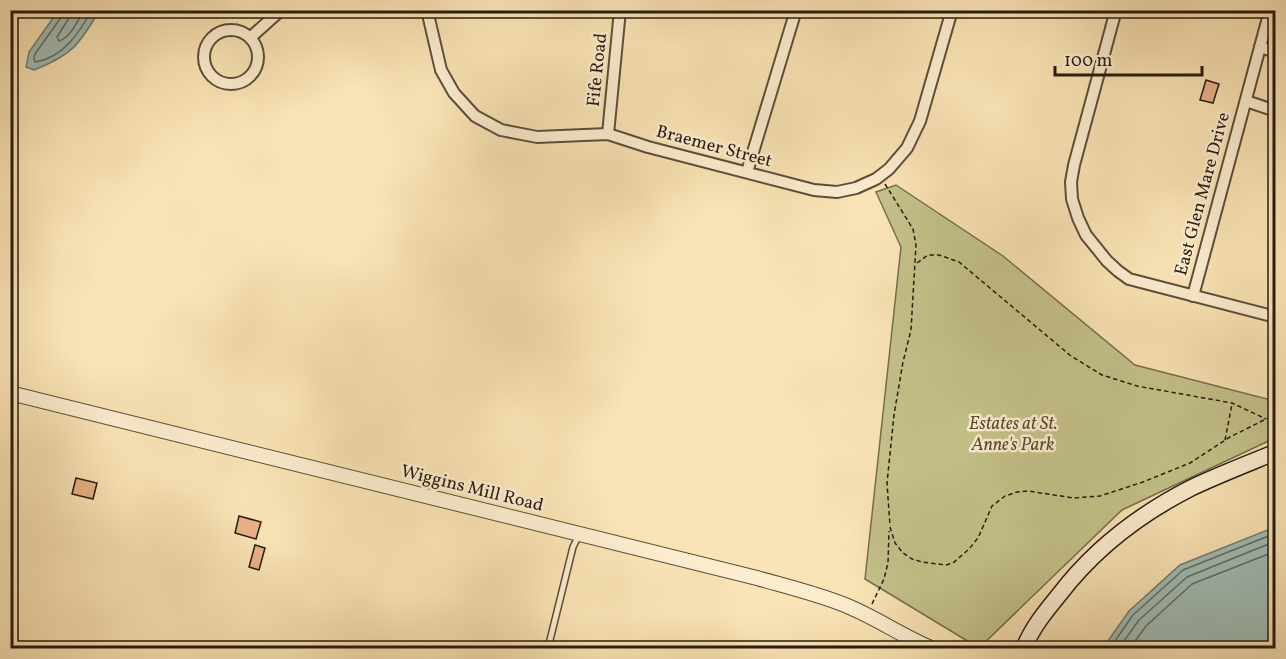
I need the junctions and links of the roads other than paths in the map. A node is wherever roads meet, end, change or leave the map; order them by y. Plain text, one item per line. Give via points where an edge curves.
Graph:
1 (280, 10) edge
2 (427, 10) edge
3 (620, 10) edge
4 (796, 10) edge
5 (952, 10) edge
6 (1116, 10) edge
7 (1270, 10) edge
8 (251, 37) junction
9 (1260, 47) junction
10 (1275, 52) edge
11 (1246, 101) junction
12 (1275, 111) edge
13 (608, 134) junction
14 (747, 172) junction
15 (1193, 296) junction
16 (1275, 316) edge
17 (10, 393) edge
18 (1275, 452) edge
19 (580, 534) junction
20 (1035, 625) junction
21 (921, 645) edge
22 (548, 648) edge
23 (932, 648) edge
24 (1014, 648) edge
25 (1024, 648) edge

1 - 8 street
2 - 13 street, Braemer Street via 441,70 454,93 475,116 501,130 537,137
3 - 13 street, Fife Road
4 - 14 street
5 - 14 street, Braemer Street via 920,121 907,148 889,169 856,188 837,192 814,190
6 - 15 street via 1074,165 1072,199 1086,235 1112,266 1130,279
7 - 9 street, East Glen Mare Drive
8 - 8 street via 238,30 224,30 211,37 204,50 204,64 212,77 225,84 239,84 251,76 259,64 258,49
9 - 10 street
9 - 11 street, East Glen Mare Drive
11 - 12 street, East Glen Mare Drive
11 - 15 street, East Glen Mare Drive
13 - 14 street, Braemer Street
15 - 16 street
17 - 19 street, Wiggins Mill Road
18 - 20 main road via 1191,488 1144,514 1089,560
19 - 21 street, Wiggins Mill Road via 757,578 845,605
19 - 22 lane
20 - 24 main road
20 - 25 main road
21 - 23 street, Wiggins Mill Road

